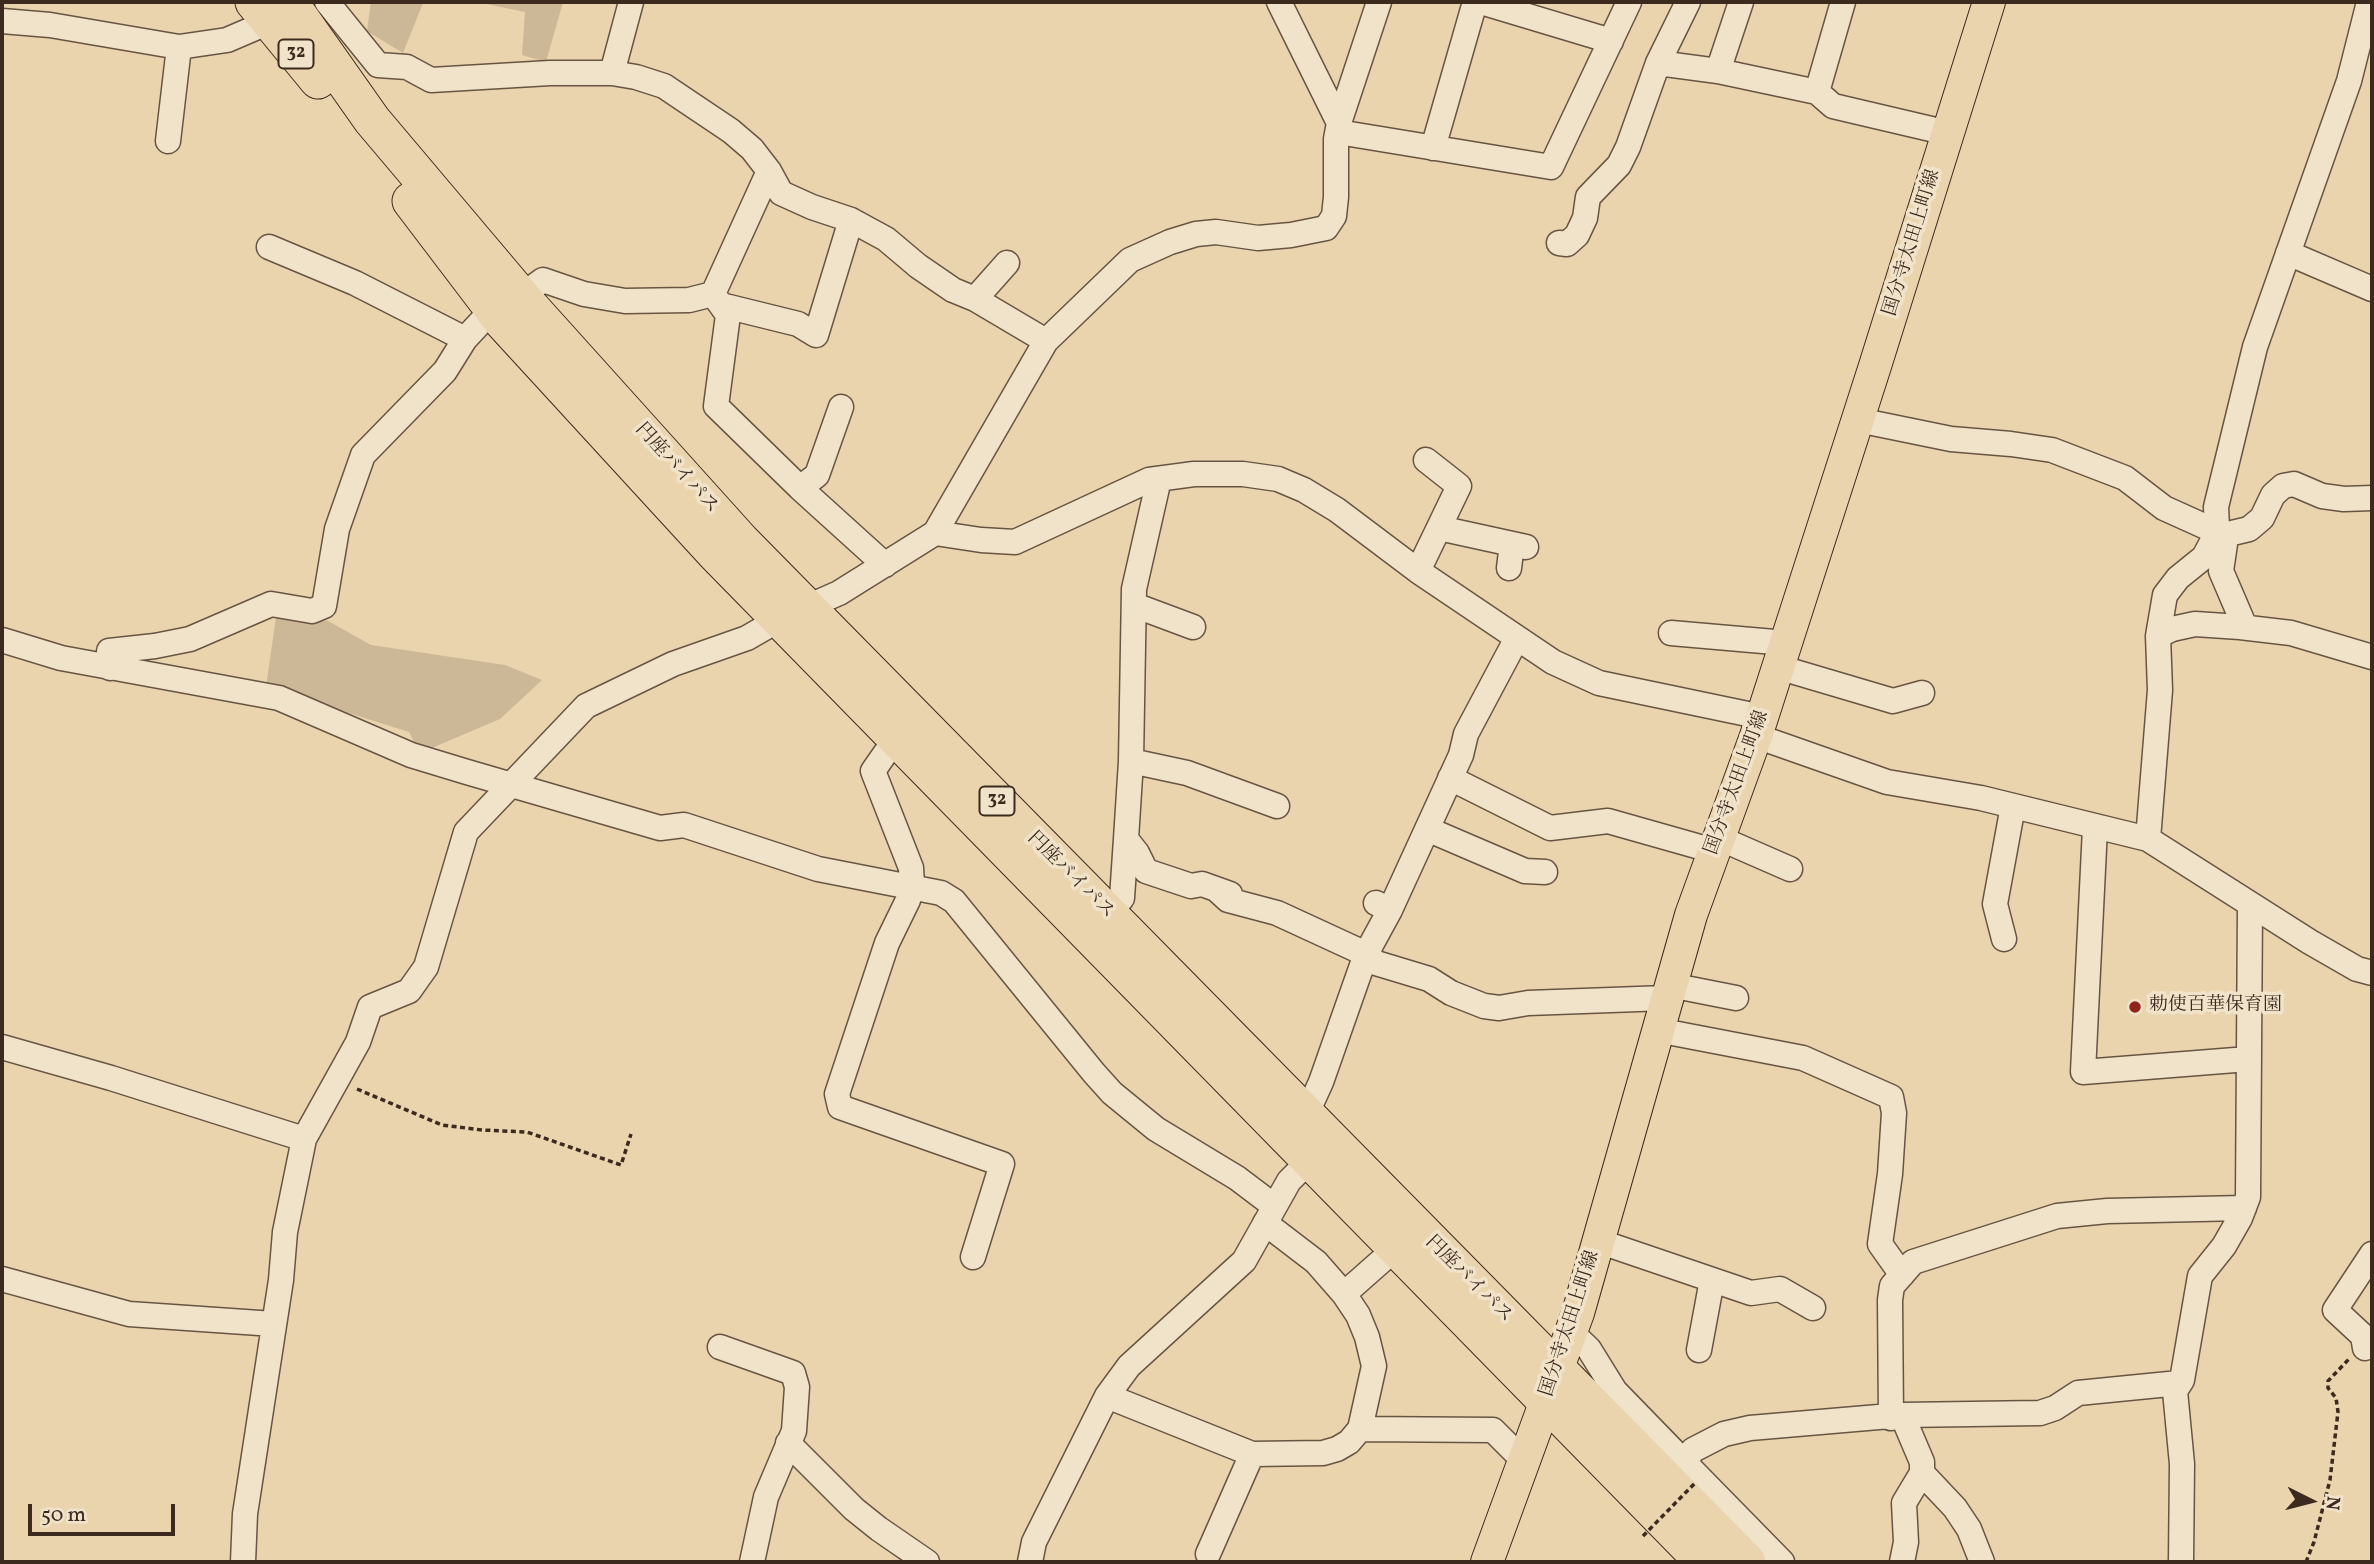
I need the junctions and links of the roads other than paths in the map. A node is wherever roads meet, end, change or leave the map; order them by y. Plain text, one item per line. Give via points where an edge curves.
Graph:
1 (327, 2) edge
2 (631, 2) edge
3 (1279, 2) edge
4 (1379, 2) edge
5 (1475, 2) edge
6 (1481, 2) edge
7 (1629, 2) edge
8 (1688, 2) edge
9 (1741, 2) edge
10 (1843, 2) edge
11 (1989, 2) edge
12 (2369, 2) edge
13 (271, 8) edge
14 (2, 21) edge
15 (1611, 41) junction
16 (179, 47) junction
17 (1658, 63) junction
18 (1718, 71) junction
19 (612, 73) junction
20 (1817, 92) junction
21 (1338, 127) junction
22 (1948, 133) junction
23 (168, 141) dead end
24 (1433, 148) junction
25 (769, 171) junction
26 (851, 220) junction
27 (1559, 243) dead end
28 (269, 247) dead end
29 (2288, 253) junction
30 (1007, 263) dead end
31 (2372, 289) edge
32 (717, 299) junction
33 (975, 299) junction
34 (506, 303) junction
35 (465, 339) junction
36 (1046, 341) junction
37 (841, 407) dead end
38 (1858, 420) junction
39 (1426, 460) dead end
40 (1159, 479) junction
41 (800, 488) junction
42 (2372, 498) edge
43 (1439, 528) junction
44 (2219, 532) junction
45 (935, 533) junction
46 (1516, 553) dead end
47 (885, 565) junction
48 (1418, 571) junction
49 (1134, 605) junction
50 (793, 613) junction
51 (1193, 627) dead end
52 (2245, 627) junction
53 (1671, 633) dead end
54 (2158, 636) junction
55 (1517, 638) junction
56 (2, 640) edge
57 (1782, 655) junction
58 (2372, 657) edge
59 (110, 668) junction
60 (1922, 693) dead end
61 (1759, 727) junction
62 (896, 738) junction
63 (1131, 761) junction
64 (1450, 778) junction
65 (511, 785) junction
66 (1278, 806) dead end
67 (2012, 806) junction
68 (2095, 828) junction
69 (1427, 829) junction
70 (1126, 839) junction
71 (2148, 839) junction
72 (1716, 845) junction
73 (1790, 869) dead end
74 (1545, 872) dead end
75 (912, 886) junction
76 (2250, 906) junction
77 (1108, 914) junction
78 (2004, 939) dead end
79 (1366, 954) junction
80 (2372, 973) edge
81 (1668, 992) junction
82 (1736, 998) dead end
83 (1657, 1030) junction
84 (2, 1047) edge
85 (2248, 1059) junction
86 (1306, 1115) junction
87 (304, 1139) junction
88 (1310, 1161) junction
89 (2244, 1208) junction
90 (1270, 1214) junction
91 (1598, 1241) junction
92 (1395, 1248) junction
93 (2372, 1254) edge
94 (973, 1258) dead end
95 (1902, 1275) junction
96 (2, 1279) edge
97 (1712, 1280) junction
98 (1344, 1294) junction
99 (1813, 1308) dead end
100 (274, 1324) junction
101 (1571, 1332) junction
102 (720, 1347) dead end
103 (2365, 1348) road end
104 (1699, 1350) dead end
105 (2179, 1384) junction
106 (1552, 1386) junction
107 (1107, 1396) junction
108 (1897, 1416) junction
109 (1360, 1429) junction
110 (788, 1443) junction
111 (1251, 1454) junction
112 (1524, 1461) junction
113 (1690, 1472) junction
114 (1922, 1473) junction
115 (1208, 1554) dead end
116 (243, 1562) edge
117 (752, 1562) edge
118 (928, 1562) edge
119 (1030, 1562) edge
120 (1487, 1562) edge
121 (1704, 1562) edge
122 (1747, 1562) edge
123 (1782, 1562) edge
124 (1902, 1562) edge
125 (1982, 1562) edge
126 (2181, 1562) edge

1 - 19 street via 378,65 407,67 431,80
2 - 19 street
3 - 21 street
4 - 21 street
5 - 24 street
6 - 15 street
7 - 15 street
8 - 17 street
9 - 18 street
10 - 20 street
11 - 22 main road, 国分寺太田上町線
12 - 29 street via 2349,81
13 - 16 street via 227,40
13 - 34 highway, 円座バイパス / 32 via 372,120
14 - 16 street
15 - 24 street via 1551,167
16 - 23 street
17 - 18 street
17 - 27 street via 1619,165 1588,197 1577,235 1567,244
18 - 20 street
19 - 25 street via 664,86 731,131
20 - 22 street via 1833,106
21 - 24 street
21 - 36 street via 1334,216 1326,228 1258,238 1216,232 1170,242 1130,260
22 - 38 main road, 国分寺太田上町線
25 - 26 street via 781,193
25 - 32 street
26 - 32 street via 816,335 798,324
26 - 33 street via 886,239 953,290
28 - 35 street via 355,283
29 - 31 street
29 - 44 street via 2255,347 2216,507
30 - 33 street
32 - 34 street via 625,301 543,280
32 - 41 street via 728,315 716,406
33 - 36 street
34 - 35 street
34 - 50 highway, 円座バイパス / 32 via 741,541
35 - 59 street via 445,371 363,455 337,529 324,606 312,611 271,604 190,639 109,650
36 - 45 street
37 - 41 street via 817,475
38 - 44 street via 1951,439 2052,450 2124,478 2164,508
38 - 57 main road, 国分寺太田上町線
39 - 43 street via 1459,486
40 - 45 street via 1015,542
40 - 48 street via 1243,474 1278,479 1337,510
40 - 49 street
41 - 47 street
42 - 44 street via 2344,499 2294,484 2283,486 2249,530
43 - 46 street
43 - 48 street
44 - 52 street via 2225,544 2221,571
44 - 54 street via 2204,557 2165,595
45 - 47 street
47 - 50 street via 839,593
48 - 55 street
49 - 51 street
49 - 63 street
50 - 62 highway, 円座バイパス / 32
50 - 65 street via 747,638 673,664 586,706
50 - 77 highway, 円座バイパス / 32
52 - 54 street via 2195,624
52 - 58 street via 2291,633
53 - 57 street
54 - 71 street via 2160,690
55 - 61 street via 1553,662 1599,683
55 - 64 street via 1466,734
56 - 59 street
57 - 60 street via 1893,701
57 - 61 main road, 国分寺太田上町線
59 - 65 street via 279,698 411,755
61 - 67 street via 1887,782
61 - 72 main road, 国分寺太田上町線
62 - 75 street via 873,771 911,868
62 - 88 highway, 円座バイパス / 32
63 - 66 street via 1187,773
63 - 70 street
64 - 69 street
64 - 72 street via 1550,828 1608,821
65 - 75 street via 660,828 684,825 818,869
65 - 87 street via 467,832 426,967 409,991 370,1007 358,1042
67 - 68 street
67 - 78 street via 1995,904
68 - 71 street
68 - 85 street via 2083,1072
69 - 74 street via 1525,871
69 - 79 street via 1383,907
70 - 77 street via 1122,898
70 - 79 street via 1146,871 1223,891 1228,900 1277,913
71 - 76 street
72 - 73 street
72 - 81 main road, 国分寺太田上町線
75 - 90 street via 954,901 1112,1093 1156,1129 1237,1178
75 - 94 street via 887,943 837,1094 840,1107 1002,1164
76 - 80 street via 2333,956
76 - 85 street
77 - 86 highway, 円座バイパス / 32
79 - 81 street via 1376,963 1429,979 1483,1006
79 - 86 street
81 - 82 street
81 - 83 main road, 国分寺太田上町線
83 - 91 main road, 国分寺太田上町線
83 - 95 street via 1803,1058 1891,1097 1890,1174 1880,1244
84 - 87 street
85 - 89 street via 2248,1197
86 - 106 highway, 円座バイパス / 32
87 - 100 street via 285,1232
88 - 90 street via 1289,1181
88 - 92 highway, 円座バイパス / 32
89 - 95 street via 2107,1210 2057,1216 1913,1262
89 - 105 street via 2224,1246 2200,1276
90 - 98 street
90 - 107 street via 1244,1261 1129,1366
91 - 97 street
91 - 101 main road, 国分寺太田上町線
92 - 98 street
92 - 106 highway, 円座バイパス / 32
93 - 103 street via 2335,1310 2363,1336
95 - 108 street via 1892,1286 1890,1300
96 - 100 street via 129,1314
97 - 99 street via 1751,1293 1780,1289
97 - 104 street
98 - 109 street via 1358,1315 1374,1366
100 - 116 street via 245,1514
101 - 106 main road, 国分寺太田上町線
101 - 113 street via 1589,1349 1615,1391
102 - 110 street via 793,1373 797,1387 794,1431
105 - 108 street via 2078,1394 2040,1413
105 - 126 street via 2175,1391 2182,1464
106 - 112 main road, 国分寺太田上町線
106 - 121 highway, 円座バイパス / 32
106 - 122 highway, 円座バイパス / 32
107 - 111 street
107 - 119 street via 1034,1542
108 - 113 street via 1724,1434 1693,1450
108 - 114 street via 1922,1462
109 - 111 street via 1349,1442 1323,1453
109 - 112 street via 1493,1430
110 - 117 street via 766,1497
110 - 118 street via 854,1509
111 - 115 street
112 - 120 main road, 国分寺太田上町線
113 - 123 street
114 - 124 street via 1904,1503
114 - 125 street via 1962,1518

